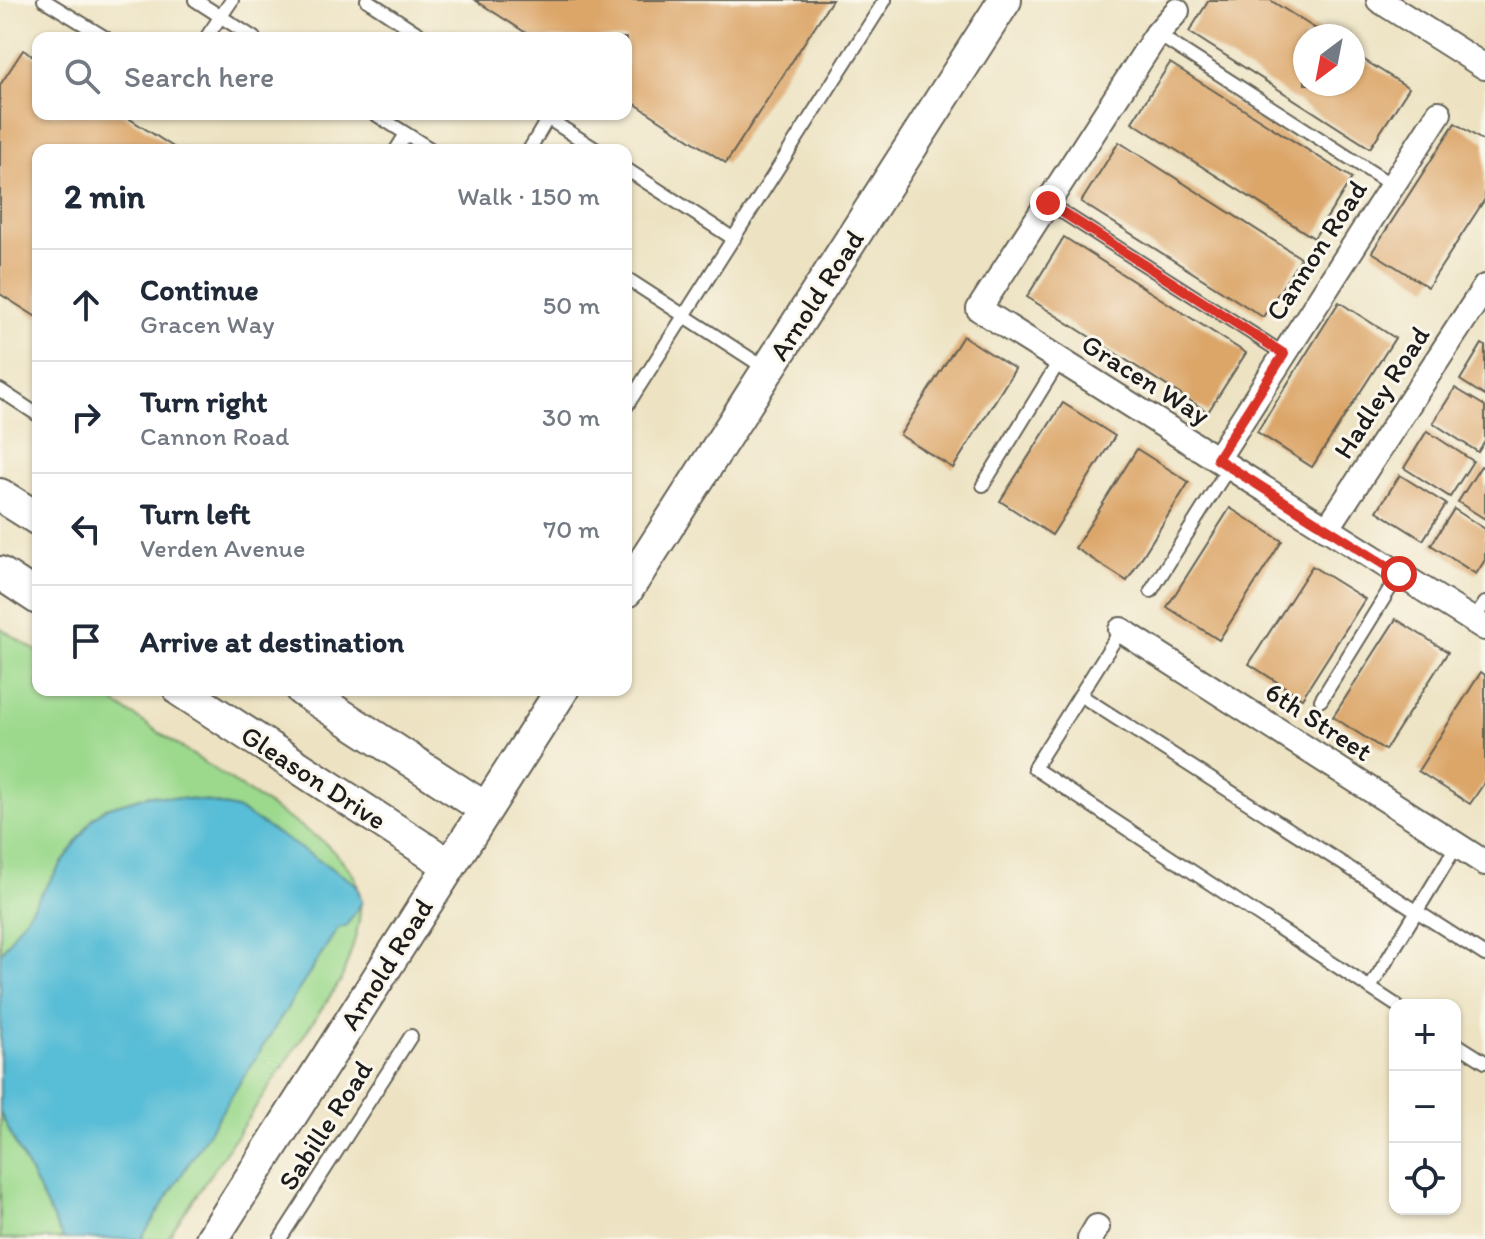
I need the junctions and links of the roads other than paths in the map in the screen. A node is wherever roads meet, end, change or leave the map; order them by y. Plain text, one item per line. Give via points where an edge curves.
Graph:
1 (44, 0) edge
2 (195, 0) edge
3 (232, 0) edge
4 (367, 0) edge
5 (885, 0) edge
6 (1379, 0) edge
7 (1003, 1) edge
8 (1177, 11) dead end
9 (221, 17) junction
10 (96, 32) edge
11 (210, 32) edge
12 (245, 32) edge
13 (416, 32) edge
14 (1157, 34) junction
15 (1485, 67) edge
16 (1439, 113) dead end
17 (384, 120) edge
18 (543, 120) edge
19 (551, 120) edge
20 (406, 134) junction
21 (400, 144) edge
22 (422, 144) edge
23 (532, 144) edge
24 (588, 144) edge
25 (632, 173) edge
26 (1393, 186) junction
27 (1048, 203) junction
28 (734, 239) junction
29 (632, 282) edge
30 (1484, 291) edge
31 (685, 318) junction
32 (1284, 354) junction
33 (1060, 360) junction
34 (768, 370) junction
35 (0, 390) edge
36 (632, 398) edge
37 (32, 411) edge
38 (1223, 463) junction
39 (983, 485) dead end
40 (0, 495) edge
41 (32, 515) edge
42 (1327, 529) junction
43 (0, 573) edge
44 (1399, 574) junction
45 (632, 582) edge
46 (1151, 591) dead end
47 (32, 594) edge
48 (1481, 617) edge
49 (1121, 630) joint
50 (1080, 695) junction
51 (189, 696) edge
52 (311, 696) edge
53 (558, 696) edge
54 (1321, 700) dead end
55 (486, 809) junction
56 (1457, 845) junction
57 (1485, 863) edge
58 (449, 865) junction
59 (1416, 912) junction
60 (1485, 955) edge
61 (1370, 988) junction
62 (1389, 1000) edge
63 (411, 1036) dead end
64 (1461, 1047) edge
65 (1485, 1062) edge
66 (212, 1239) edge
67 (280, 1239) edge

1 - 10 lane
2 - 9 lane
3 - 9 lane
4 - 13 lane
5 - 28 lane
6 - 15 street
7 - 34 street, Arnold Road
8 - 14 street
9 - 11 lane
9 - 12 lane
14 - 26 lane
14 - 27 street
16 - 26 street, Cannon Road
17 - 20 lane
18 - 23 lane
19 - 24 lane
20 - 21 lane
20 - 22 lane
25 - 28 lane
26 - 32 street, Cannon Road
27 - 32 lane
27 - 33 street, Gracen Way via 979,309
28 - 31 lane
29 - 31 lane
30 - 42 street, Hadley Road
31 - 34 lane
31 - 36 lane
32 - 38 street, Cannon Road
33 - 38 street, Gracen Way
33 - 39 lane
34 - 45 street, Arnold Road
35 - 37 lane
38 - 42 street, Gracen Way
38 - 46 lane
40 - 41 street
42 - 44 street, Gracen Way
43 - 47 street
44 - 48 street, Gracen Way
44 - 54 lane
49 - 50 lane
49 - 56 street, 6th Street
50 - 59 lane
50 - 61 lane via 1034,768
51 - 58 street, Gleason Drive
52 - 55 street
53 - 55 street, Arnold Road
55 - 58 street, Arnold Road
56 - 57 street, 6th Street
56 - 59 lane
58 - 66 street, Arnold Road
59 - 60 lane
59 - 61 lane
61 - 62 lane
63 - 67 lane, Sabille Road
64 - 65 lane

